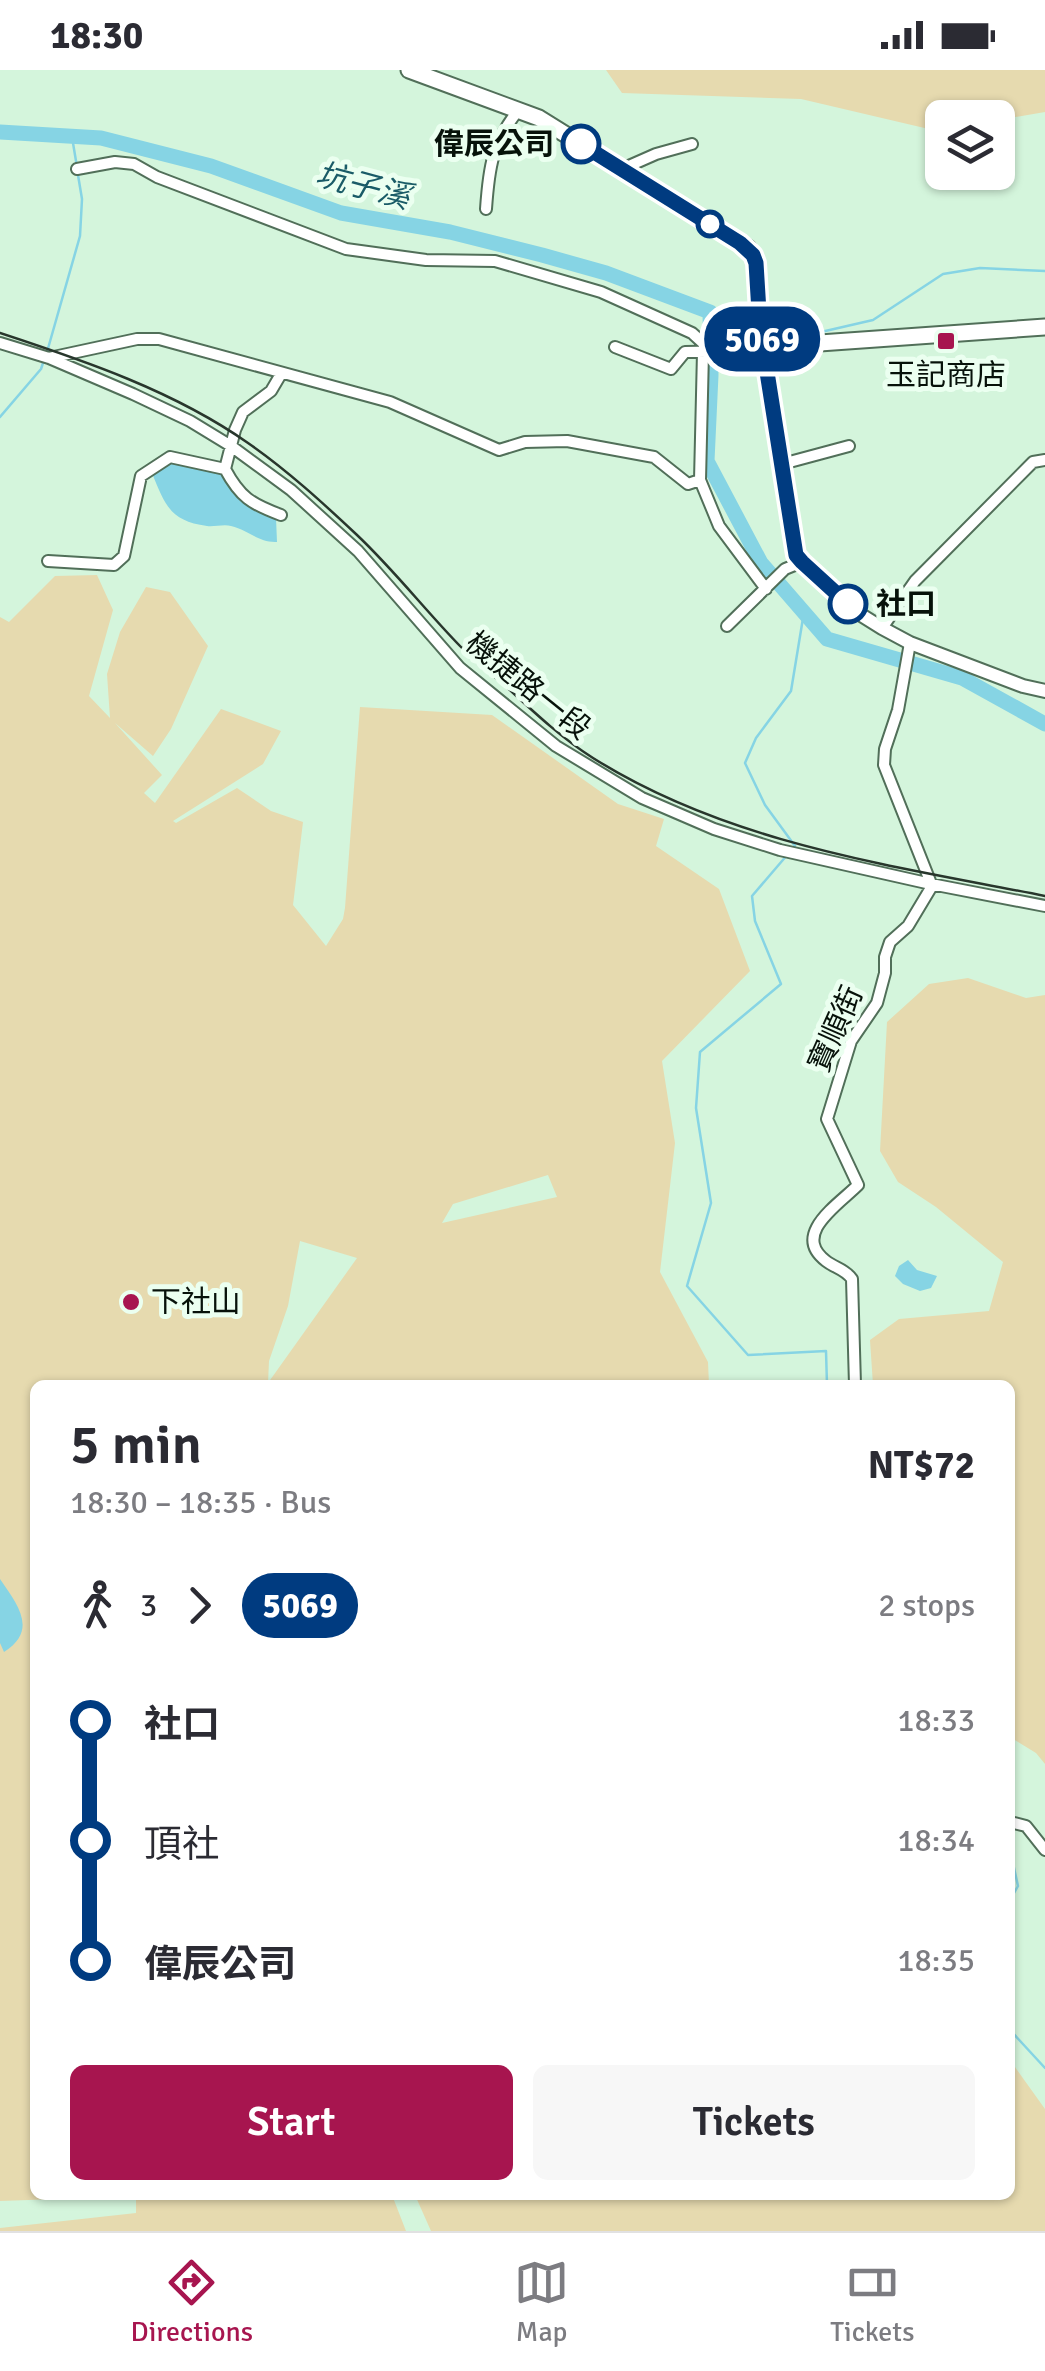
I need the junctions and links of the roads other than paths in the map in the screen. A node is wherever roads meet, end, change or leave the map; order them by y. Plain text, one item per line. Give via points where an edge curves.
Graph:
1 (408, 70) edge
2 (519, 109) junction
3 (692, 144) dead end
4 (77, 168) dead end
5 (622, 169) junction
6 (486, 209) dead end
7 (1045, 327) edge
8 (0, 343) edge
9 (615, 347) dead end
10 (763, 347) junction
11 (706, 352) junction
12 (45, 358) junction
13 (281, 374) junction
14 (231, 446) junction
15 (849, 446) dead end
16 (1045, 460) edge
17 (782, 464) junction
18 (225, 468) junction
19 (700, 480) junction
20 (281, 514) dead end
21 (48, 561) dead end
22 (802, 562) junction
23 (767, 587) junction
24 (727, 626) dead end
25 (882, 628) junction
26 (910, 648) junction
27 (1045, 691) edge
28 (931, 884) junction
29 (1045, 906) edge
30 (855, 1380) edge
31 (1015, 1823) edge
32 (1045, 1850) edge

1 - 2 main road
2 - 5 main road
2 - 6 street via 495,148
3 - 5 street
4 - 11 street via 134,164 346,249 495,261 584,286 692,333
5 - 10 main road via 748,248 756,263
7 - 10 main road
8 - 12 street, 機捷路一段
9 - 11 street via 670,369 685,352
10 - 11 street
10 - 17 street
11 - 19 street
12 - 13 street via 159,340
12 - 14 street, 機捷路一段 via 133,394
13 - 14 street via 244,412
13 - 19 street via 390,402 499,450 567,441 654,457 688,484
14 - 18 street
14 - 28 street, 機捷路一段 via 358,551 460,668 556,746 642,798 714,830
15 - 17 street
16 - 25 street via 1033,462 934,560
17 - 22 street
18 - 20 street via 254,505
18 - 21 street via 170,457 140,476 124,556 114,565
19 - 23 street via 719,526
22 - 23 street
22 - 25 street
23 - 24 street
25 - 26 street
26 - 27 street
26 - 28 street via 884,765
28 - 29 street, 機捷路一段
28 - 30 street, 寶順街 via 908,926 890,942 877,1003 852,1041 827,1120 858,1186 819,1222 813,1248 852,1280
31 - 32 street via 1026,1826

